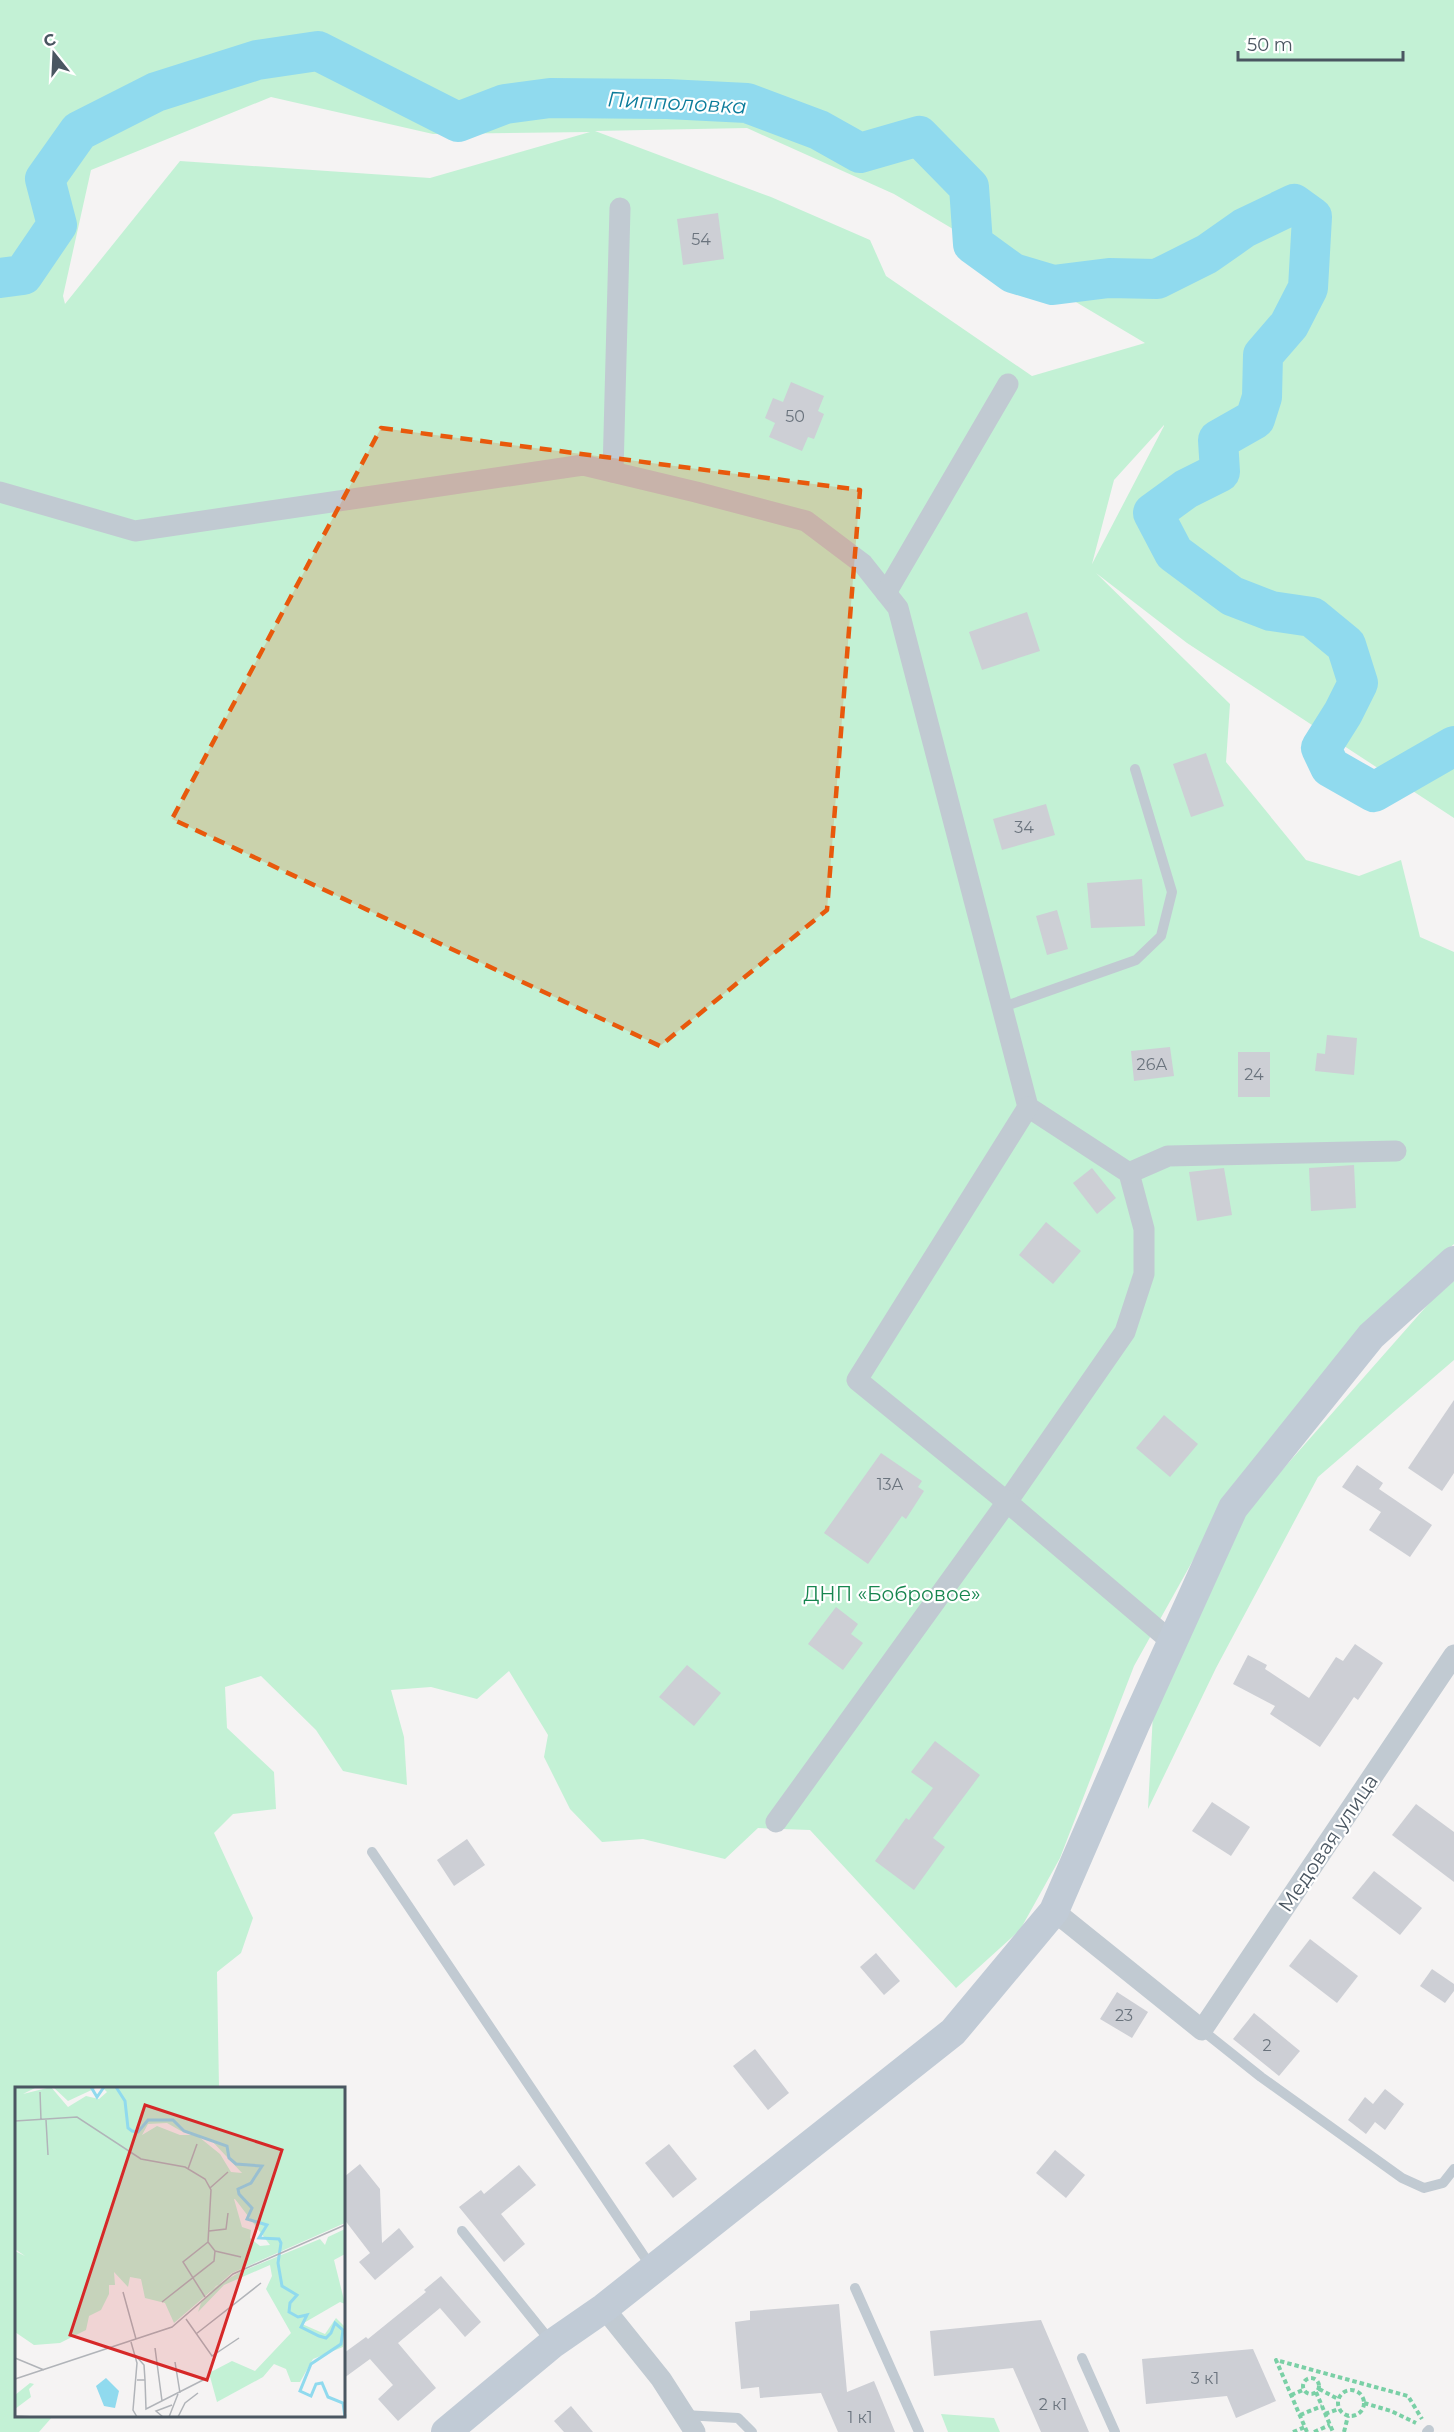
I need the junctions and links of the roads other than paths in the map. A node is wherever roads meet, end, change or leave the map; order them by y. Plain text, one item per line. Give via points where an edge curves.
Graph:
1 (620, 208) dead end
2 (1008, 384) dead end
3 (613, 472) junction
4 (0, 492) edge
5 (886, 593) junction
6 (1135, 769) dead end
7 (1003, 1007) junction
8 (1028, 1107) junction
9 (1396, 1151) dead end
10 (1129, 1173) junction
11 (1454, 1261) edge
12 (1007, 1502) junction
13 (1172, 1642) junction
14 (1454, 1655) edge
15 (776, 1822) dead end
16 (372, 1852) dead end
17 (1054, 1911) junction
18 (1202, 2030) junction
19 (1454, 2169) edge
20 (462, 2231) dead end
21 (652, 2269) junction
22 (855, 2288) dead end
23 (604, 2308) junction
24 (552, 2344) junction
25 (1082, 2358) dead end
26 (689, 2423) edge
27 (447, 2432) edge
28 (752, 2432) edge
29 (919, 2432) edge
30 (1115, 2432) edge

1 - 3 street
2 - 5 street
3 - 4 street via 583,465 135,531
3 - 5 street via 806,521 863,564
5 - 7 street via 898,609
6 - 7 lane via 1172,892 1161,936 1136,960
7 - 8 street
8 - 10 street
8 - 12 street via 857,1380
9 - 10 street via 1168,1156
10 - 12 street via 1144,1229 1144,1274 1125,1332
11 - 13 main road via 1371,1336 1233,1508
12 - 13 street
12 - 15 street
13 - 17 main road
14 - 18 street, Медовая улица
16 - 21 lane
17 - 18 street
17 - 21 main road via 953,2032
18 - 19 lane via 1402,2178 1425,2188 1443,2183
20 - 24 lane
21 - 23 main road
22 - 29 lane
23 - 24 main road
23 - 26 street via 661,2379
24 - 27 main road
25 - 30 lane
26 - 28 lane via 738,2418

